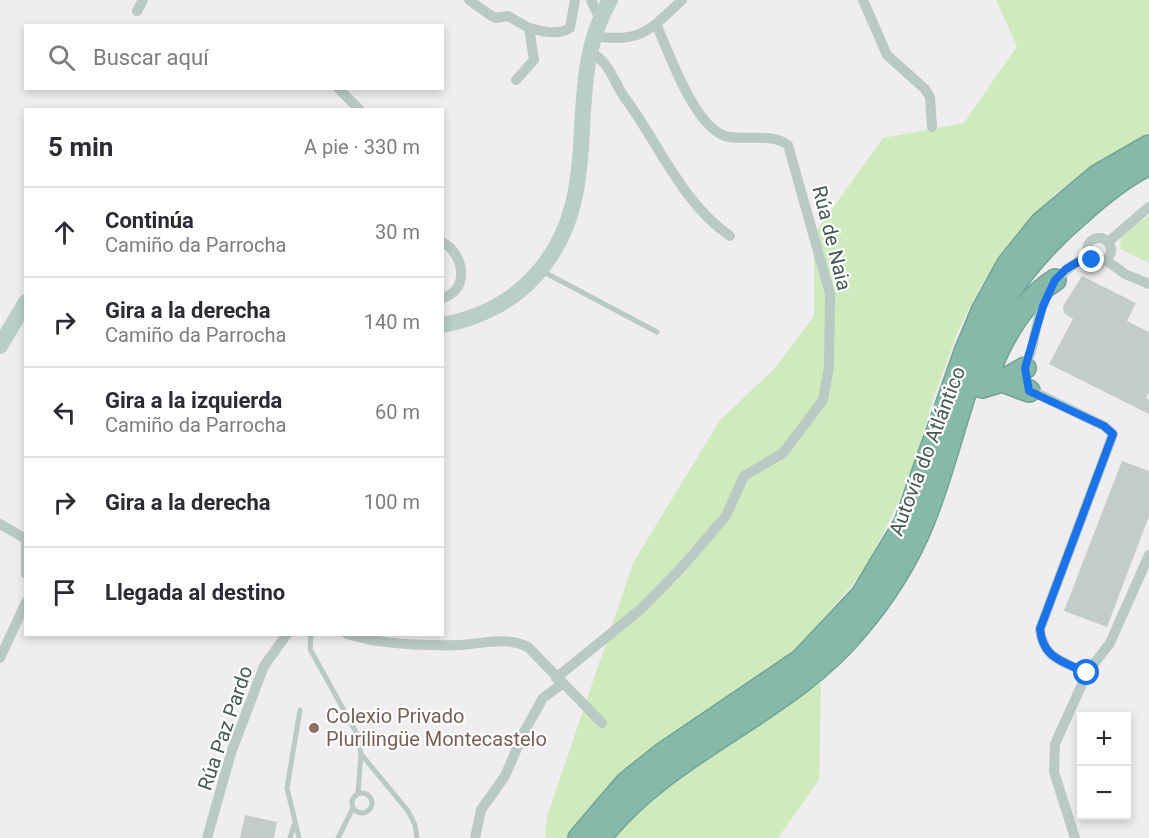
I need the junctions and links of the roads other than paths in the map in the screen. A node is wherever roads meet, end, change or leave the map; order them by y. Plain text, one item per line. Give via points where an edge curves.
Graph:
1 (142, 0) edge
2 (470, 0) edge
3 (575, 0) edge
4 (591, 0) edge
5 (610, 0) edge
6 (682, 0) edge
7 (863, 0) edge
8 (137, 11) dead end
9 (600, 20) junction
10 (657, 26) junction
11 (529, 28) junction
12 (592, 44) junction
13 (516, 80) dead end
14 (340, 90) edge
15 (358, 108) edge
16 (932, 126) dead end
17 (1149, 146) edge
18 (1149, 164) edge
19 (1149, 207) edge
20 (730, 236) dead end
21 (1108, 242) junction
22 (444, 244) edge
23 (1088, 256) junction
24 (1106, 260) junction
25 (541, 270) junction
26 (1055, 280) junction
27 (1149, 284) edge
28 (444, 298) edge
29 (24, 305) edge
30 (444, 325) edge
31 (657, 332) dead end
32 (0, 346) edge
33 (1025, 368) junction
34 (992, 384) junction
35 (1029, 391) junction
36 (0, 524) edge
37 (24, 539) edge
38 (1149, 555) edge
39 (24, 606) edge
40 (858, 628) junction
41 (286, 636) edge
42 (311, 636) edge
43 (359, 636) edge
44 (0, 658) edge
45 (1087, 673) junction
46 (559, 681) junction
47 (300, 710) dead end
48 (602, 723) dead end
49 (361, 754) junction
50 (358, 793) junction
51 (353, 808) junction
52 (294, 823) junction
53 (207, 838) edge
54 (290, 838) edge
55 (298, 838) edge
56 (338, 838) edge
57 (417, 838) edge
58 (474, 838) edge
59 (579, 838) edge
60 (600, 838) edge
61 (1075, 838) edge

1 - 8 street
2 - 11 street via 496,18 508,16
3 - 11 street via 570,28 564,32
4 - 9 street
5 - 9 main road
6 - 10 street
7 - 16 street via 887,55 930,97
9 - 12 main road
10 - 12 street via 636,36
10 - 46 street, Rúa de Naia via 680,80 706,122 718,133 727,137 780,139 788,145 830,294 829,367 823,400 783,453 744,476 726,516 641,609
11 - 13 street via 534,60
12 - 20 street via 697,208
12 - 25 main road via 575,206 558,246
14 - 15 street
17 - 59 highway, Autovía do Atlántico via 1097,176 1041,223 1008,264 965,352 905,523 862,595 801,660 626,783
18 - 40 highway, Autovía do Atlántico via 1105,192 1057,234 1022,273 972,375 924,520 902,566
19 - 21 street
21 - 23 street via 1091,240 1086,249
21 - 24 street via 1112,251
22 - 28 street via 456,255 462,272 460,286 452,296
23 - 24 street via 1100,262
23 - 26 street
24 - 27 street
25 - 30 main road via 520,291 493,308
25 - 31 lane
26 - 33 street via 1038,319
26 - 34 highway via 1017,316 1001,343
29 - 32 main road
33 - 34 highway
33 - 35 street
34 - 35 highway
34 - 40 highway via 917,558 904,579
35 - 45 street via 1104,426 1113,434 1040,629 1041,644 1048,653
36 - 37 street
38 - 45 street via 1110,643
39 - 44 street
40 - 60 highway, Autovía do Atlántico via 821,667 672,769 616,818
41 - 53 street, Rúa Paz Pardo via 264,666 231,753
42 - 49 lane via 310,649 356,732
43 - 46 street via 460,645 516,642 528,647
45 - 61 street via 1055,744 1054,772
46 - 48 street
46 - 58 street, Rúa de Naia via 543,698 505,776 481,810
47 - 52 lane via 287,788
49 - 50 lane
49 - 57 lane via 408,811
50 - 51 lane
50 - 51 lane via 369,795 372,806 363,813
51 - 56 lane
52 - 54 lane
52 - 55 lane

